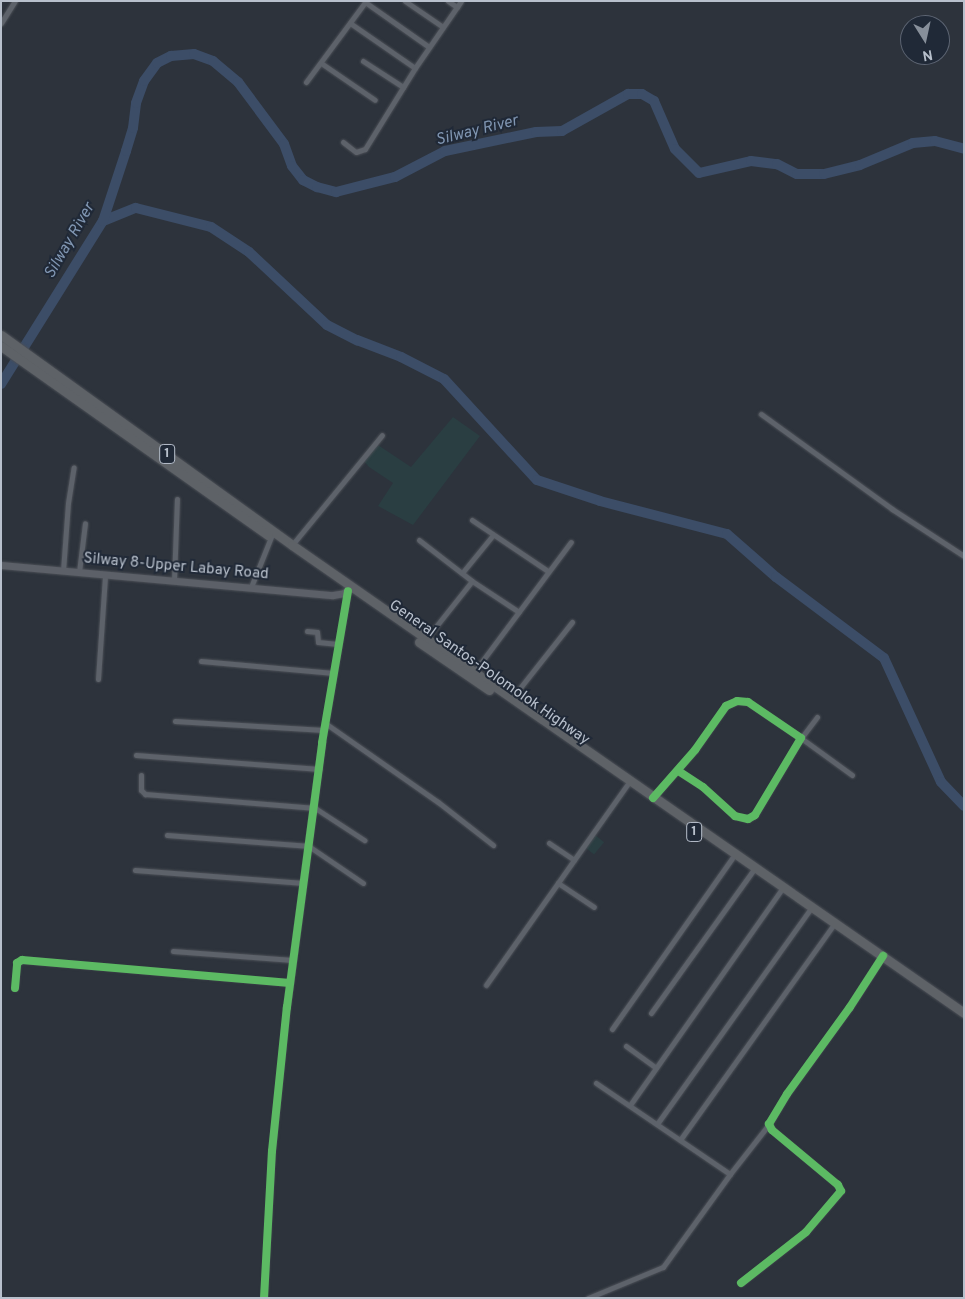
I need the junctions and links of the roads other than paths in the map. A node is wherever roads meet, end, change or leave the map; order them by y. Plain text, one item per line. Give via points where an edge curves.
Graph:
1 (15, 1) edge
2 (405, 1) edge
3 (448, 1) edge
4 (461, 1) edge
5 (365, 2) edge
6 (457, 7) junction
7 (1, 23) edge
8 (350, 24) junction
9 (443, 27) junction
10 (429, 47) junction
11 (363, 62) dead end
12 (321, 63) junction
13 (416, 68) junction
14 (306, 82) dead end
15 (403, 87) junction
16 (375, 100) dead end
17 (343, 142) dead end
18 (4, 342) edge
19 (39, 367) junction
20 (761, 414) dead end
21 (382, 435) dead end
22 (74, 467) dead end
23 (177, 499) dead end
24 (472, 520) dead end
25 (85, 522) dead end
26 (494, 535) junction
27 (271, 537) junction
28 (419, 540) dead end
29 (571, 542) dead end
30 (292, 545) junction
31 (964, 556) edge
32 (1, 564) edge
33 (63, 571) junction
34 (79, 572) junction
35 (548, 572) junction
36 (462, 573) junction
37 (105, 575) junction
38 (174, 580) junction
39 (472, 581) junction
40 (251, 587) junction
41 (349, 589) junction
42 (519, 612) junction
43 (572, 622) dead end
44 (307, 630) dead end
45 (426, 638) junction
46 (338, 644) junction
47 (201, 661) dead end
48 (474, 672) junction
49 (333, 673) junction
50 (98, 679) dead end
51 (512, 698) junction
52 (817, 717) dead end
53 (175, 721) dead end
54 (325, 723) junction
55 (324, 730) junction
56 (801, 738) junction
57 (136, 755) dead end
58 (319, 769) junction
59 (678, 771) junction
60 (141, 775) dead end
61 (852, 775) dead end
62 (627, 785) junction
63 (653, 798) junction
64 (315, 808) junction
65 (167, 835) dead end
66 (364, 840) dead end
67 (549, 843) dead end
68 (493, 846) dead end
69 (310, 847) junction
70 (732, 858) junction
71 (574, 860) junction
72 (134, 870) dead end
73 (753, 870) junction
74 (364, 883) dead end
75 (558, 883) junction
76 (304, 884) junction
77 (781, 889) junction
78 (594, 907) dead end
79 (811, 909) junction
80 (834, 925) junction
81 (173, 952) dead end
82 (881, 958) junction
83 (293, 960) junction
84 (290, 983) junction
85 (486, 985) dead end
86 (15, 988) dead end
87 (651, 1013) dead end
88 (964, 1013) edge
89 (964, 1019) edge
90 (612, 1029) dead end
91 (626, 1046) dead end
92 (656, 1068) junction
93 (596, 1083) dead end
94 (630, 1105) junction
95 (657, 1124) junction
96 (769, 1124) junction
97 (680, 1140) junction
98 (730, 1174) junction
99 (741, 1283) dead end
100 (264, 1298) edge
101 (588, 1298) edge

1 - 7 street
2 - 9 street
3 - 6 street
4 - 6 street
5 - 8 street
5 - 10 street
6 - 9 street
8 - 12 street
8 - 13 street
9 - 10 street
10 - 13 street
11 - 15 street
12 - 14 street
12 - 16 street
13 - 15 street
15 - 17 street via 365,149 356,152
18 - 19 highway, 1
19 - 27 highway, General Santos-Polomolok Highway / 1
19 - 30 highway, 1
20 - 31 street via 892,509
21 - 30 street
22 - 33 street
23 - 38 street
24 - 26 street
25 - 34 street
26 - 35 street
26 - 36 street
27 - 40 street
27 - 41 highway, General Santos-Polomolok Highway / 1
28 - 36 street
29 - 35 street
30 - 41 highway, 1
32 - 33 main road, Silway 8-Upper Labay Road
33 - 34 main road, Silway 8-Upper Labay Road
34 - 37 main road, Silway 8-Upper Labay Road
35 - 42 street
36 - 39 street
37 - 38 main road, Silway 8-Upper Labay Road
37 - 50 street
38 - 40 main road, Silway 8-Upper Labay Road
39 - 42 street
39 - 45 street
40 - 41 main road, Silway 8-Upper Labay Road via 333,595
41 - 45 highway, 1
41 - 46 street
41 - 62 highway, General Santos-Polomolok Highway / 1
42 - 48 street
43 - 51 street
44 - 46 street via 317,632 318,642
45 - 48 highway, 1
46 - 49 street
47 - 49 street
48 - 51 highway, 1
49 - 54 street
51 - 63 highway, 1
52 - 56 street
53 - 55 street
54 - 55 street
54 - 68 street via 438,802
55 - 58 street
56 - 59 street via 748,702 737,701 726,706
56 - 59 street via 755,815 748,820 734,816 703,787
56 - 61 street
57 - 58 street
58 - 64 street
59 - 63 street
60 - 64 street via 141,790 145,794
62 - 70 highway, General Santos-Polomolok Highway / 1
62 - 71 street
63 - 73 highway, 1
64 - 66 street
64 - 69 street
65 - 69 street
67 - 71 street
69 - 74 street
69 - 76 street
70 - 73 highway, General Santos-Polomolok Highway / 1
70 - 90 street
71 - 75 street
72 - 76 street
73 - 77 highway, 1
73 - 87 street
75 - 78 street
75 - 85 street
76 - 83 street
77 - 79 highway, 1
77 - 92 street
79 - 80 highway, 1
79 - 95 street
80 - 82 highway, 1
80 - 97 street
81 - 83 street
82 - 88 highway, 1
82 - 89 highway, 1
82 - 96 street
83 - 84 street
84 - 86 street via 22,960 17,963
84 - 100 street via 272,1150
91 - 92 street
92 - 94 street
93 - 94 street
94 - 95 street
95 - 97 street
96 - 98 street
96 - 99 street via 772,1130 838,1185 840,1191 806,1232
97 - 98 street
98 - 101 street via 660,1270

